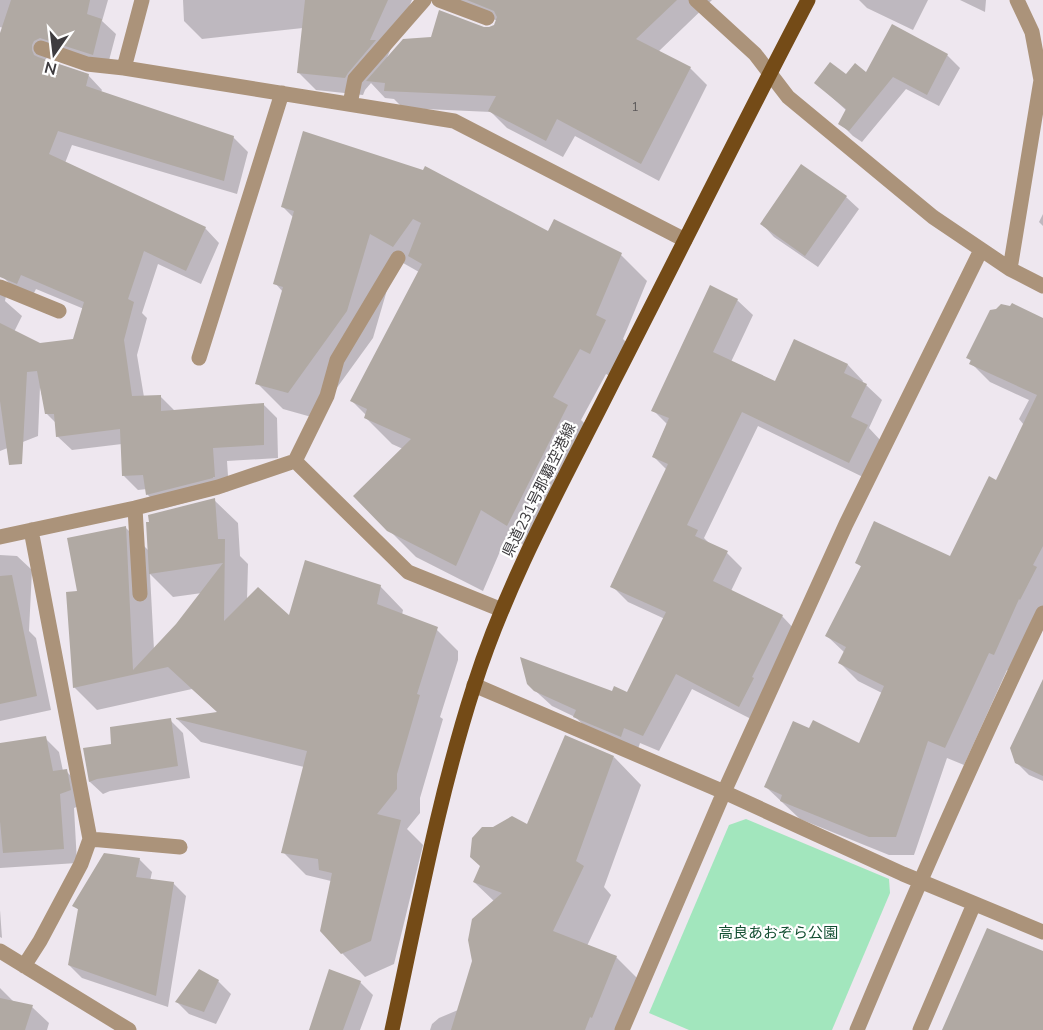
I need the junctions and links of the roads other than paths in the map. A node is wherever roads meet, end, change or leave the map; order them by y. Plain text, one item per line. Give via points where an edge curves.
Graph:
1 (142, 0) edge
2 (424, 0) edge
3 (439, 0) edge
4 (696, 0) edge
5 (808, 0) edge
6 (1017, 0) edge
7 (487, 18) dead end
8 (41, 48) dead end
9 (124, 68) junction
10 (770, 73) junction
11 (282, 93) junction
12 (350, 104) junction
13 (685, 240) junction
14 (981, 250) junction
15 (398, 258) dead end
16 (1010, 269) junction
17 (1043, 286) edge
18 (0, 287) edge
19 (60, 311) dead end
20 (199, 358) dead end
21 (295, 461) junction
22 (135, 508) junction
23 (31, 530) junction
24 (0, 537) edge
25 (140, 594) dead end
26 (502, 610) junction
27 (1043, 613) edge
28 (474, 685) junction
29 (724, 792) junction
30 (90, 839) junction
31 (180, 846) dead end
32 (920, 881) junction
33 (974, 904) junction
34 (1043, 932) edge
35 (0, 951) edge
36 (24, 966) junction
37 (129, 1030) edge
38 (392, 1030) edge
39 (622, 1030) edge
40 (857, 1030) edge
41 (920, 1030) edge

1 - 9 street
2 - 12 street via 355,79
3 - 7 street
4 - 10 street
5 - 10 main road, 県道231号那覇空港線
6 - 16 street via 1032,32 1041,81
8 - 9 street via 87,64
9 - 11 street
10 - 13 main road, 県道231号那覇空港線
10 - 14 street via 788,97 933,217
11 - 12 street
11 - 20 street
12 - 13 street via 454,121
13 - 26 main road, 県道231号那覇空港線
14 - 16 street
14 - 29 street via 846,524
15 - 21 street via 337,360 327,396
16 - 17 street
18 - 19 street
21 - 22 street via 218,487
21 - 26 street via 408,572
22 - 23 street
22 - 25 street
23 - 24 street
23 - 30 street
26 - 28 main road, 県道231号那覇空港線
27 - 32 street
28 - 29 street
28 - 38 main road, 県道231号那覇空港線 via 445,787
29 - 32 street
29 - 39 street
30 - 31 street
30 - 36 street via 81,864
32 - 33 street
32 - 40 street
33 - 34 street
33 - 41 street
35 - 36 street
36 - 37 street

